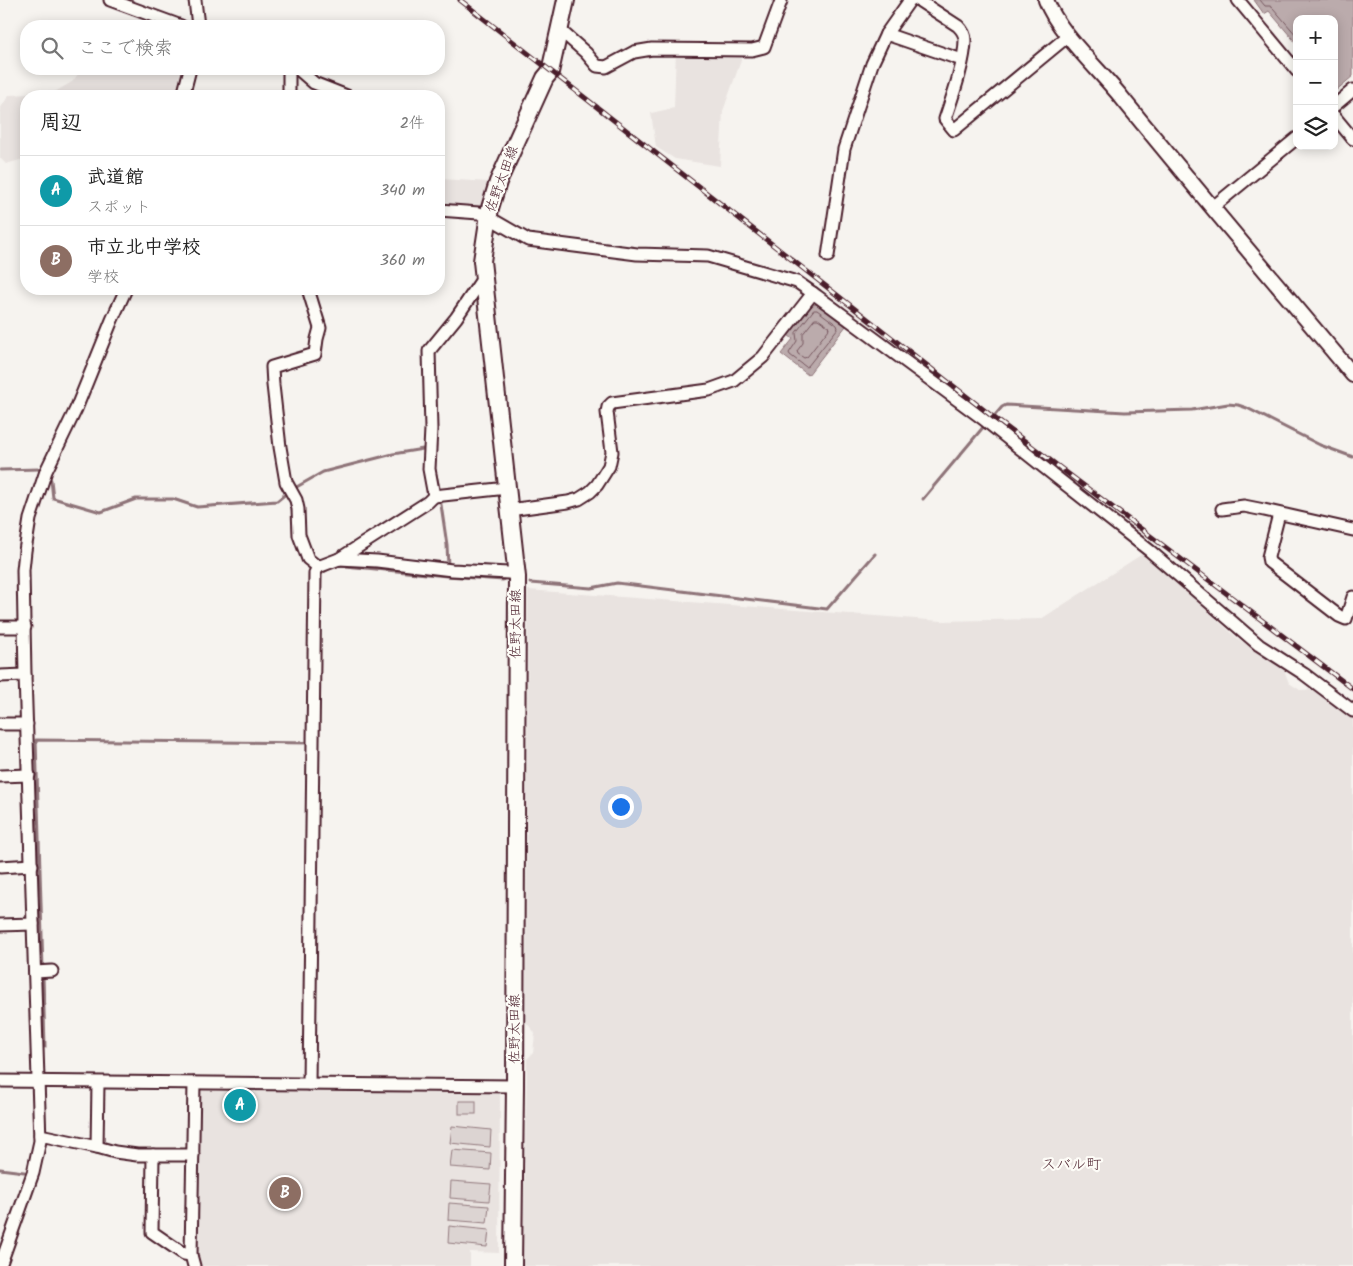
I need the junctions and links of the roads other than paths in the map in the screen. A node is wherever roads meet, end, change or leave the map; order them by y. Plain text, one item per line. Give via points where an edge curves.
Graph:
1 (110, 0) edge
2 (195, 0) edge
3 (566, 0) edge
4 (781, 0) edge
5 (785, 0) edge
6 (910, 0) edge
7 (918, 0) edge
8 (1046, 0) edge
9 (1238, 0) edge
10 (165, 20) edge
11 (197, 20) edge
12 (560, 30) junction
13 (886, 34) junction
14 (1068, 36) junction
15 (962, 60) junction
16 (1293, 66) edge
17 (188, 75) edge
18 (289, 75) edge
19 (305, 75) edge
20 (185, 90) edge
21 (289, 90) edge
22 (332, 90) edge
23 (1353, 90) edge
24 (1335, 105) edge
25 (1338, 121) edge
26 (1353, 139) edge
27 (1293, 141) edge
28 (1213, 207) junction
29 (445, 210) edge
30 (488, 217) junction
31 (828, 256) dead end
32 (483, 278) junction
33 (813, 293) junction
34 (123, 295) edge
35 (310, 295) edge
36 (1353, 376) edge
37 (507, 488) junction
38 (438, 496) junction
39 (1222, 509) dead end
40 (509, 510) junction
41 (1279, 514) junction
42 (1353, 530) edge
43 (339, 559) junction
44 (318, 567) junction
45 (516, 575) junction
46 (1353, 597) edge
47 (25, 627) junction
48 (0, 628) edge
49 (25, 675) junction
50 (0, 676) edge
51 (1353, 711) edge
52 (0, 724) edge
53 (27, 724) junction
54 (29, 775) junction
55 (0, 776) edge
56 (32, 864) junction
57 (0, 867) edge
58 (0, 924) edge
59 (33, 924) junction
60 (52, 971) dead end
61 (35, 972) junction
62 (0, 1081) edge
63 (39, 1081) junction
64 (98, 1083) junction
65 (194, 1083) junction
66 (309, 1084) junction
67 (515, 1086) junction
68 (40, 1136) junction
69 (97, 1147) junction
70 (193, 1154) junction
71 (153, 1155) junction
72 (193, 1261) edge
73 (0, 1266) edge
74 (513, 1266) edge

1 - 10 street
2 - 11 street
3 - 12 main road, 佐野太田線
4 - 5 street
4 - 12 street via 764,47 752,50 641,50 606,68 597,66
6 - 13 street
7 - 15 street via 962,31 965,41
8 - 14 street
9 - 16 street
12 - 30 main road, 佐野太田線 via 550,72 498,182
13 - 15 street
13 - 31 street via 872,64 844,149
14 - 15 street via 954,130 945,119
14 - 28 street
17 - 20 street
18 - 21 street
19 - 22 street via 314,83
23 - 24 street
25 - 26 street
27 - 28 street
28 - 36 street
29 - 30 street via 479,213
30 - 32 main road, 佐野太田線
30 - 33 street via 528,240 637,254 708,256 797,282
32 - 37 main road, 佐野太田線
32 - 38 street via 429,351 429,470
33 - 40 street via 763,357 734,381 709,390 612,403 607,412 612,452 609,466 590,492 568,502
33 - 51 street via 982,418 1150,551 1259,645
34 - 47 street via 76,409 46,471 30,519 23,570
35 - 44 street via 320,328 315,354 272,367 272,385 286,482 298,509 299,535 308,560
37 - 38 street
37 - 40 main road, 佐野太田線
38 - 43 street
39 - 41 street via 1244,506
40 - 45 main road, 佐野太田線
41 - 42 street
41 - 46 street via 1269,562 1346,619
43 - 44 street
43 - 45 street
44 - 66 street via 315,573 312,745
45 - 67 main road, 佐野太田線
47 - 48 street
47 - 49 street
49 - 50 street
49 - 53 street
52 - 53 street
53 - 54 street
54 - 55 street
54 - 56 street
56 - 57 street
56 - 59 street
58 - 59 street
59 - 61 street
60 - 61 street
61 - 63 street
62 - 63 street
63 - 64 street
63 - 68 street
64 - 65 street
64 - 69 street
65 - 66 street
65 - 70 street
66 - 67 street
67 - 74 main road, 佐野太田線
68 - 69 street
68 - 73 street via 33,1173
69 - 71 street via 137,1156
70 - 71 street
70 - 72 street
71 - 72 street via 152,1232

